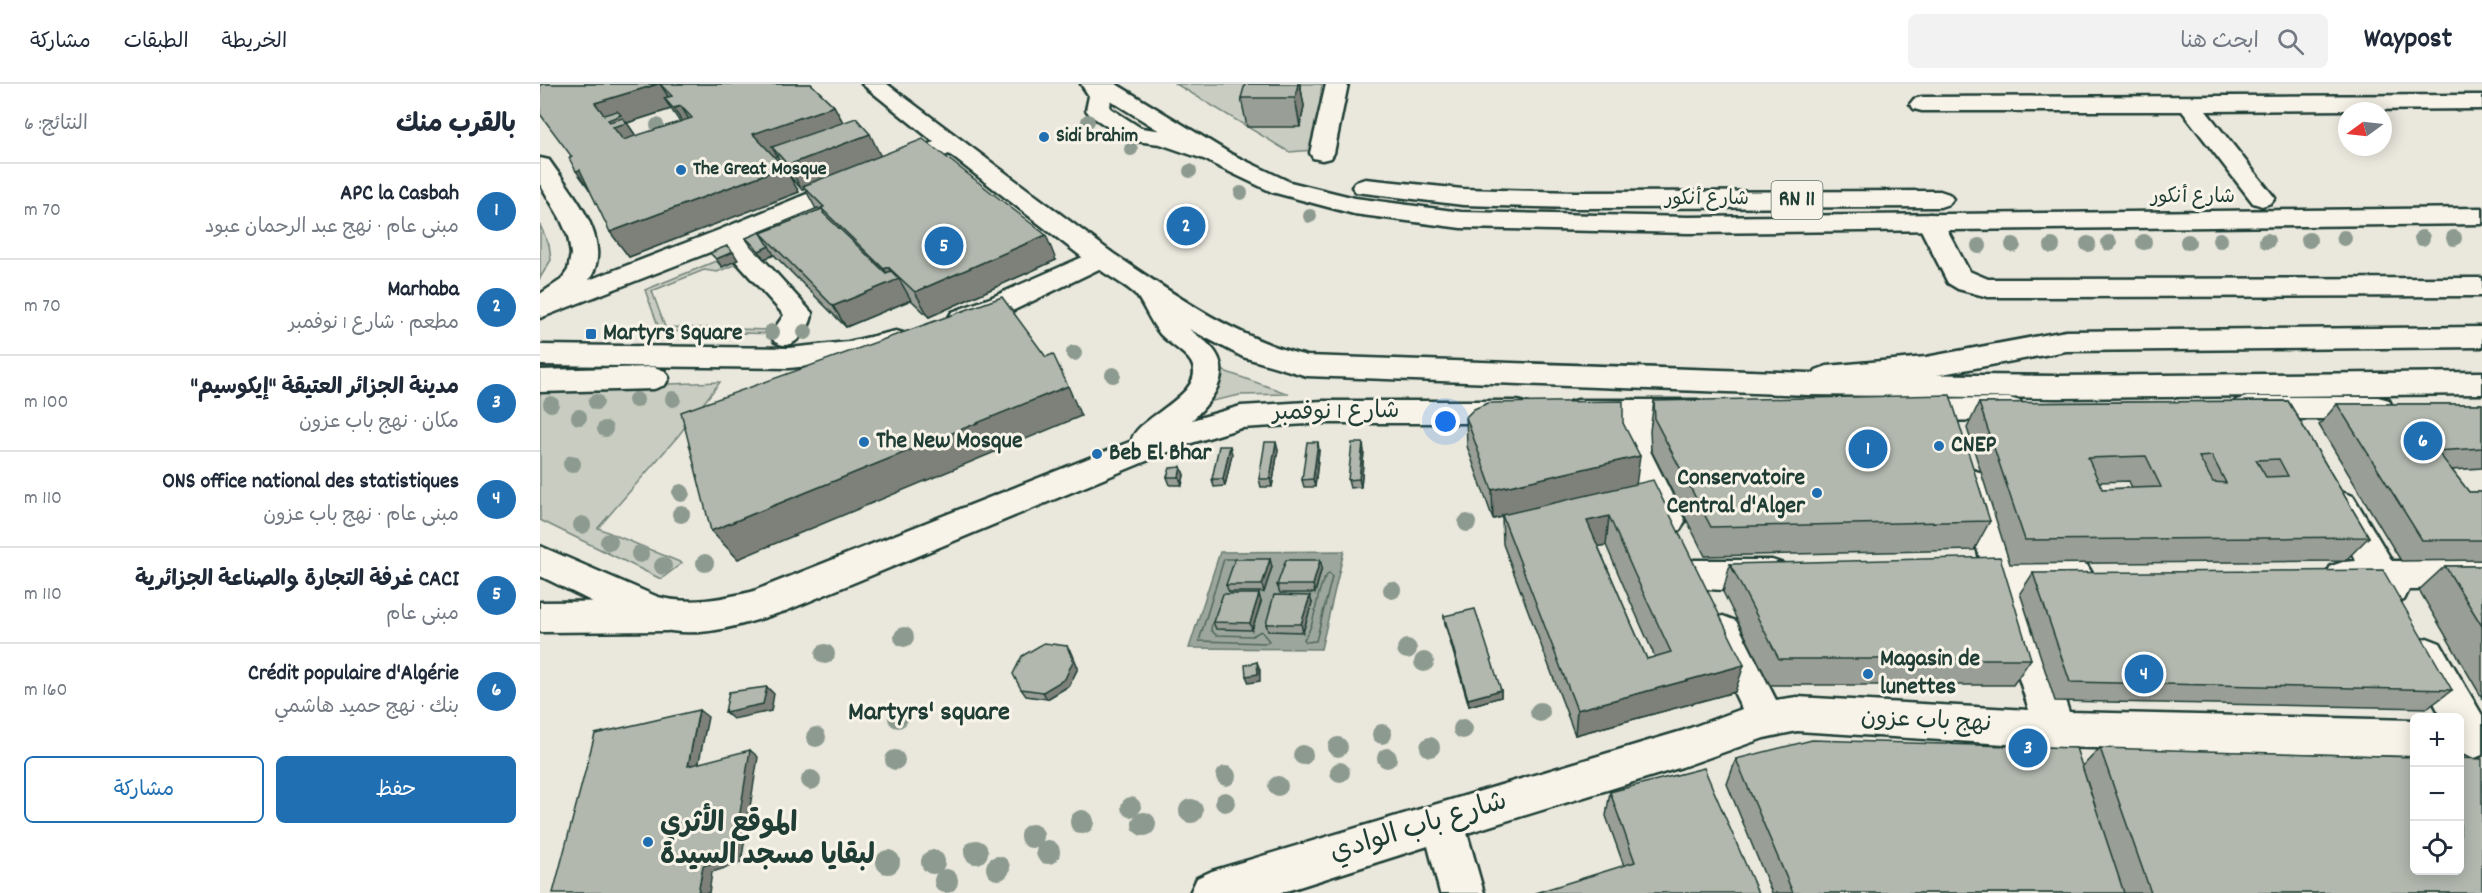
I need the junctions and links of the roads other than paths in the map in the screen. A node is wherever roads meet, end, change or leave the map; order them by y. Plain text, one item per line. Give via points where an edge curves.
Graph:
1 (873, 84) edge
2 (1092, 84) edge
3 (1100, 84) edge
4 (1137, 84) edge
5 (1337, 84) edge
6 (2482, 102) edge
7 (2189, 104) junction
8 (1922, 105) dead end
9 (953, 143) junction
10 (1322, 153) dead end
11 (1222, 159) junction
12 (540, 165) edge
13 (2482, 196) edge
14 (2262, 198) junction
15 (540, 208) edge
16 (2482, 216) edge
17 (1930, 222) junction
18 (579, 226) junction
19 (728, 236) junction
20 (1977, 256) dead end
21 (1101, 258) junction
22 (1949, 260) junction
23 (2482, 286) edge
24 (1143, 287) junction
25 (540, 304) edge
26 (540, 309) edge
27 (928, 331) junction
28 (785, 335) dead end
29 (2482, 336) edge
30 (540, 355) edge
31 (540, 381) edge
32 (1746, 382) junction
33 (2482, 383) edge
34 (2482, 407) edge
35 (2285, 408) junction
36 (1950, 409) junction
37 (1634, 411) junction
38 (1728, 411) edge
39 (1763, 411) edge
40 (2304, 442) edge
41 (2322, 473) edge
42 (1084, 474) junction
43 (1655, 494) junction
44 (1620, 502) edge
45 (540, 560) edge
46 (1694, 574) junction
47 (1801, 574) edge
48 (1932, 575) edge
49 (2004, 575) junction
50 (2110, 575) edge
51 (2482, 575) edge
52 (2312, 576) edge
53 (2383, 576) junction
54 (674, 616) junction
55 (540, 617) edge
56 (1766, 719) junction
57 (2055, 729) junction
58 (2410, 738) edge
59 (2472, 740) edge
60 (1591, 775) joint
61 (1443, 822) junction
62 (1212, 893) edge
63 (1462, 893) edge

1 - 9 main road, شارع 1 نوفمبر
2 - 11 main road via 1100,96 1098,110 1135,135 1163,137
3 - 11 main road, RN 11
4 - 14 main road, شارع أنكور / RN 11 via 1271,160 1327,179 1382,189 1463,197 1575,200
5 - 10 main road
6 - 7 main road
7 - 8 main road
7 - 14 main road
9 - 19 main road
9 - 21 main road, شارع 1 نوفمبر
11 - 17 main road, شارع أنكور / RN 11 via 1281,187 1316,198 1461,220 1689,225
12 - 18 main road
13 - 14 main road, شارع أنكور / RN 11
15 - 18 main road via 569,215
16 - 17 main road, شارع أنكور / RN 11
17 - 22 main road
18 - 25 main road via 586,247 580,274 561,294
19 - 26 main road
19 - 28 main road via 798,313 798,319
20 - 22 main road
21 - 24 main road, شارع 1 نوفمبر
21 - 27 main road via 1000,304
22 - 23 main road via 1958,277 1988,288
24 - 32 main road, شارع 1 نوفمبر via 1244,346 1296,364
24 - 42 main road via 1170,327 1205,359 1208,376 1199,394 1160,431
27 - 30 main road via 868,348 789,358
27 - 31 main road via 857,356 812,364 652,378
29 - 32 main road via 2066,341 1896,371
32 - 33 main road via 2044,387
34 - 35 main road
35 - 36 main road
35 - 40 main road
36 - 39 main road
36 - 49 main road
37 - 38 main road, شارع 1 نوفمبر
37 - 42 main road, شارع 1 نوفمبر via 1323,412 1241,417 1174,437
37 - 43 main road via 1634,451
41 - 53 main road
42 - 54 main road via 752,607 716,615
43 - 44 main road
43 - 46 main road
45 - 54 main road
46 - 47 main road
46 - 56 main road
48 - 49 main road
49 - 50 main road
49 - 57 main road
51 - 53 main road
52 - 53 main road
53 - 59 main road
54 - 55 main road
56 - 57 main road, نهج باب عزون via 1797,714
56 - 60 main road, نهج باب عزون via 1701,762
57 - 58 main road, نهج باب عزون
60 - 61 main road, شارع باب الوادي
61 - 62 main road, شارع باب الوادي
61 - 63 main road

